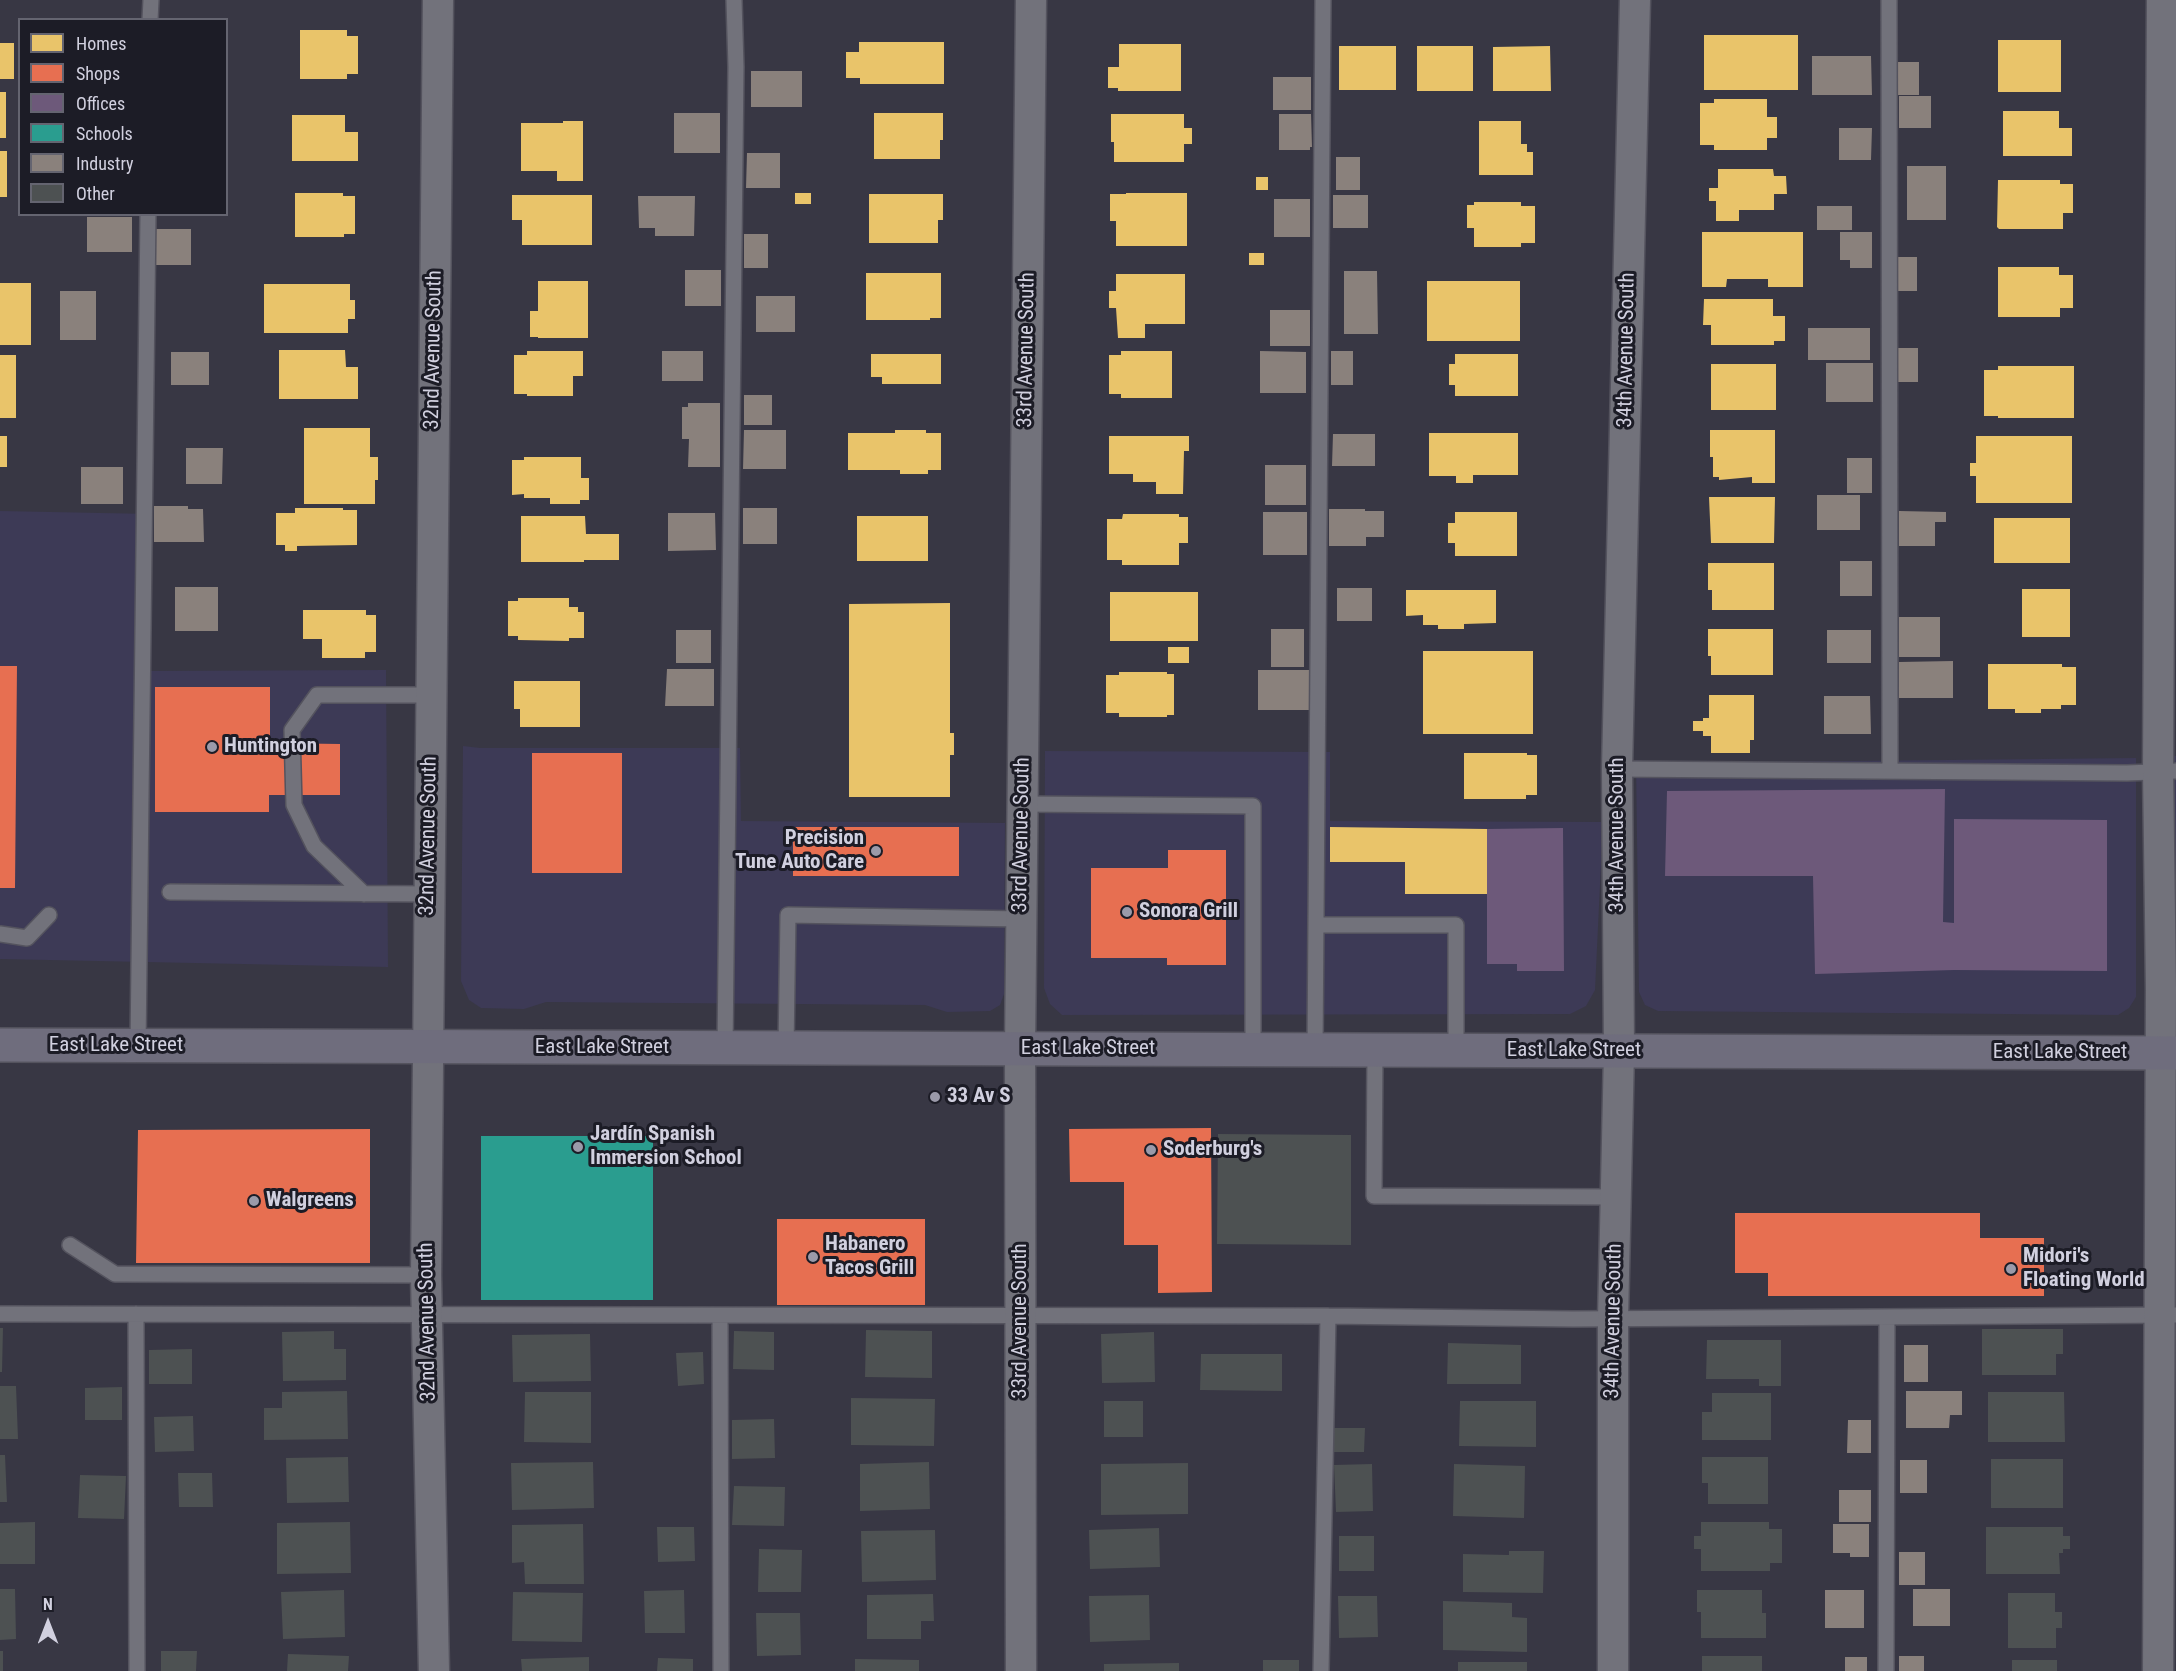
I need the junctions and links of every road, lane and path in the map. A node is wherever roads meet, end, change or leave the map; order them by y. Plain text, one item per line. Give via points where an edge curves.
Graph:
1 (151, 0) edge
2 (438, 0) edge
3 (734, 0) edge
4 (1031, 0) edge
5 (1323, 0) edge
6 (1635, 0) edge
7 (1889, 0) edge
8 (2162, 0) edge
9 (150, 18) edge
10 (148, 216) edge
11 (431, 695) junction
12 (1617, 770) junction
13 (1890, 771) junction
14 (2167, 771) edge
15 (1023, 804) junction
16 (170, 892) dead end
17 (363, 894) junction
18 (429, 894) junction
19 (49, 915) dead end
20 (1022, 919) junction
21 (1317, 925) junction
22 (0, 934) edge
23 (0, 1045) edge
24 (138, 1046) junction
25 (428, 1047) junction
26 (725, 1048) junction
27 (786, 1048) junction
28 (1020, 1048) junction
29 (1253, 1050) junction
30 (1316, 1050) junction
31 (1375, 1051) junction
32 (1456, 1051) junction
33 (1619, 1051) junction
34 (2168, 1053) edge
35 (1616, 1197) junction
36 (70, 1245) dead end
37 (426, 1275) junction
38 (0, 1314) edge
39 (136, 1314) junction
40 (426, 1314) junction
41 (2168, 1315) edge
42 (720, 1316) junction
43 (1022, 1316) junction
44 (1328, 1316) junction
45 (1887, 1317) junction
46 (1612, 1319) junction
47 (137, 1671) edge
48 (434, 1671) edge
49 (721, 1671) edge
50 (1022, 1671) edge
51 (1321, 1671) edge
52 (1612, 1671) edge
53 (1886, 1671) edge
54 (2158, 1671) edge

1 - 9 lane
2 - 11 street, 32nd Avenue South
3 - 26 lane
4 - 15 street, 33rd Avenue South
5 - 21 lane
6 - 12 street, 34th Avenue South
7 - 13 lane
8 - 14 street
10 - 24 lane
11 - 17 lane via 317,695 292,730 294,805 314,846
11 - 18 street, 32nd Avenue South
12 - 13 lane
12 - 33 street, 34th Avenue South
13 - 14 lane
14 - 34 street
15 - 20 street, 33rd Avenue South
15 - 29 lane via 1253,806
16 - 17 lane
17 - 18 lane
18 - 25 street, 32nd Avenue South
19 - 22 lane via 27,938
20 - 27 lane via 788,915
20 - 28 street, 33rd Avenue South
21 - 30 lane
21 - 32 lane via 1456,925
23 - 24 main road, East Lake Street
24 - 25 main road, East Lake Street
25 - 26 main road, East Lake Street
25 - 37 street, 32nd Avenue South
26 - 27 main road, East Lake Street
27 - 28 main road, East Lake Street
28 - 29 main road, East Lake Street
28 - 43 street, 33rd Avenue South
29 - 30 main road, East Lake Street
30 - 31 main road, East Lake Street
31 - 32 main road, East Lake Street
31 - 35 lane via 1374,1196
32 - 33 main road, East Lake Street
33 - 34 main road, East Lake Street
33 - 35 street, 34th Avenue South
34 - 41 street
35 - 46 street, 34th Avenue South
36 - 37 lane via 115,1274
37 - 40 street, 32nd Avenue South
38 - 39 lane
39 - 40 lane
39 - 47 lane
40 - 42 lane
40 - 48 street, 32nd Avenue South
41 - 45 lane
41 - 54 street
42 - 43 lane
42 - 49 lane
43 - 44 lane
43 - 50 street, 33rd Avenue South
44 - 46 lane
44 - 51 lane
45 - 46 lane
45 - 53 lane
46 - 52 street, 34th Avenue South

